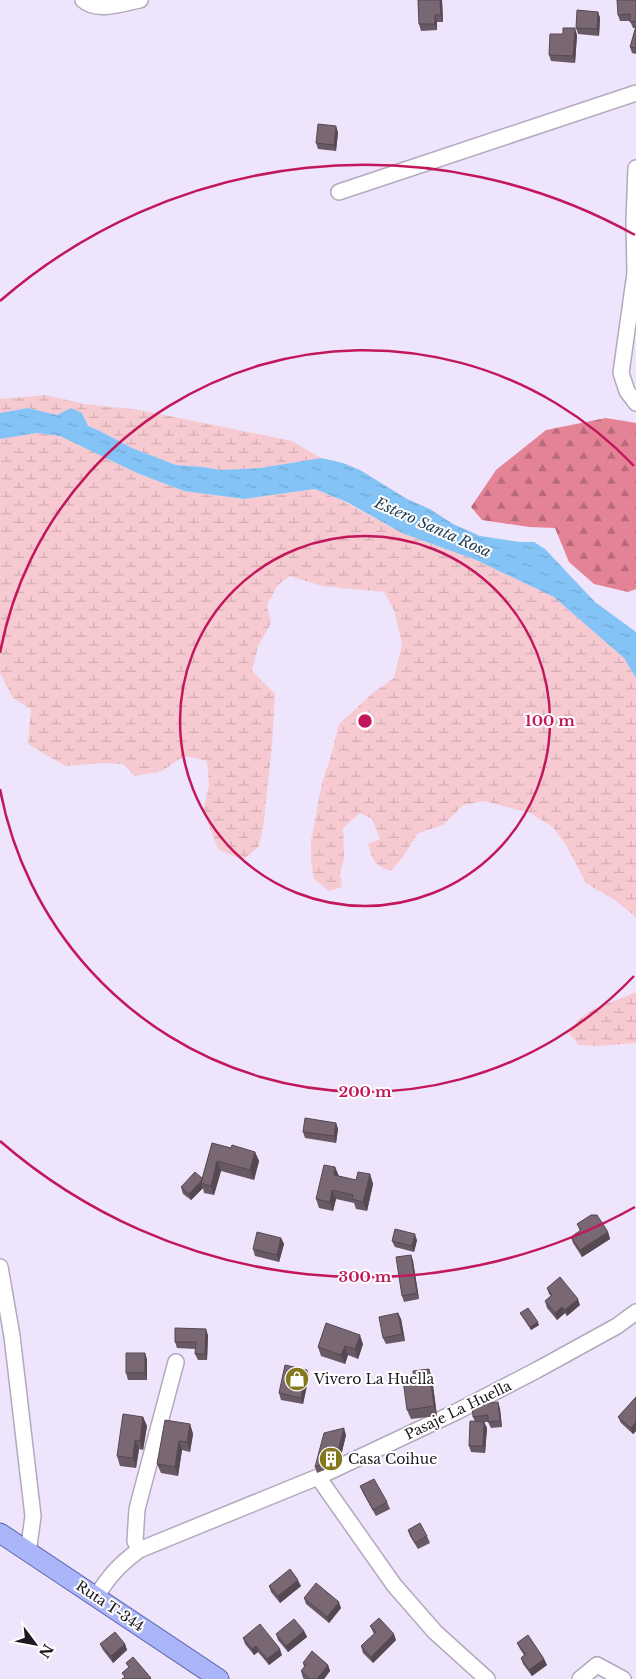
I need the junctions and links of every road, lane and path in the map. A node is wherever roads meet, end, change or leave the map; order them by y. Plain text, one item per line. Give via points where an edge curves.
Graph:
1 (83, 0) edge
2 (140, 0) edge
3 (636, 94) edge
4 (636, 168) edge
5 (339, 192) dead end
6 (636, 403) edge
7 (0, 1267) edge
8 (636, 1312) edge
9 (176, 1362) dead end
10 (318, 1477) junction
11 (0, 1533) edge
12 (139, 1550) junction
13 (28, 1553) junction
14 (96, 1597) junction
15 (219, 1679) edge
16 (487, 1679) edge
17 (580, 1679) edge
18 (623, 1679) edge

1 - 2 street via 100,6
3 - 5 street
4 - 6 street via 635,273 621,373 627,391
7 - 13 street via 12,1336 33,1516
8 - 10 street, Pasaje La Huella via 537,1370
9 - 12 street via 137,1509 135,1541
10 - 12 street, Pasaje La Huella
10 - 16 street via 394,1586 435,1632
11 - 13 main road, Ruta T-344
12 - 14 street, Pasaje La Huella via 109,1576
13 - 14 main road, Ruta T-344
14 - 15 main road, Ruta T-344
17 - 18 street via 597,1665

